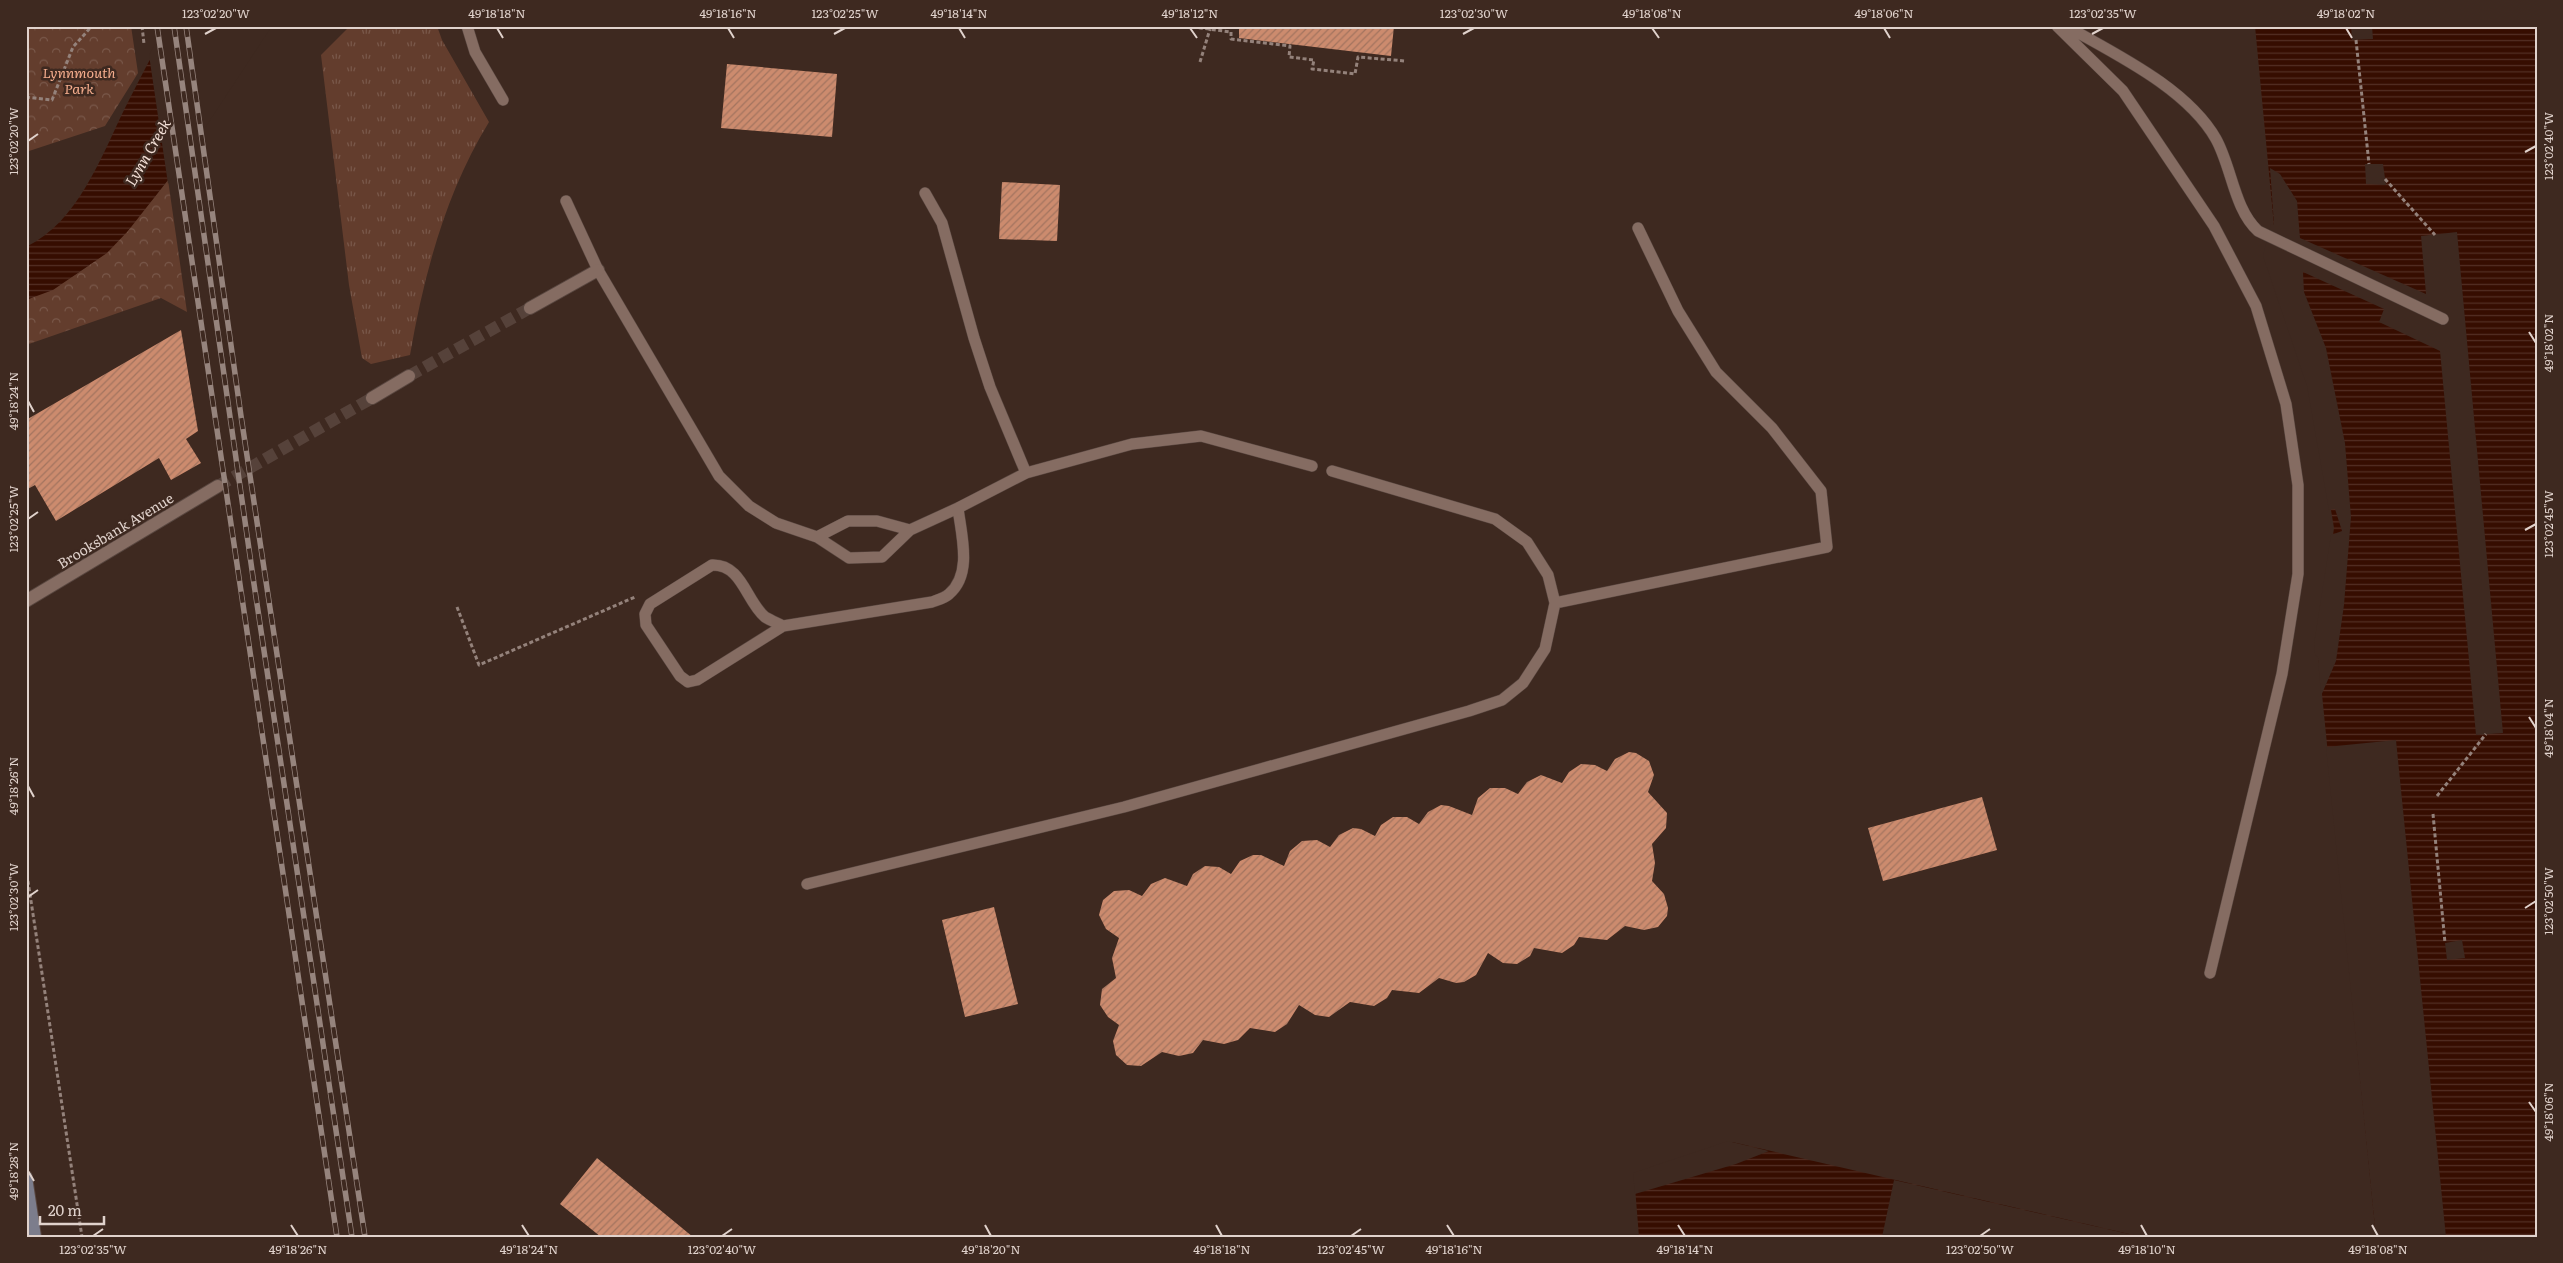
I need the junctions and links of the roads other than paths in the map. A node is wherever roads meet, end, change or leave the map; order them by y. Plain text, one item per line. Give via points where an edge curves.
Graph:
1 (467, 26) edge
2 (2057, 26) edge
3 (2066, 26) edge
4 (503, 100) dead end
5 (925, 193) dead end
6 (566, 201) dead end
7 (1638, 228) dead end
8 (598, 270) junction
9 (530, 308) tunnel mouth
10 (2443, 319) dead end
11 (409, 376) tunnel mouth
12 (372, 398) tunnel mouth
13 (1312, 466) dead end
14 (1332, 471) dead end
15 (1026, 473) junction
16 (218, 486) tunnel mouth
17 (958, 508) junction
18 (910, 530) junction
19 (817, 537) junction
20 (26, 600) edge
21 (1555, 603) junction
22 (783, 626) junction
23 (807, 884) dead end
24 (2210, 973) dead end
25 (26, 1177) edge
26 (35, 1237) edge

1 - 4 lane via 475,52
2 - 24 lane via 2123,91 2214,226 2256,306 2286,404 2298,485 2298,574 2282,674
3 - 10 lane via 2152,76 2200,116 2227,161 2250,224 2258,231
5 - 15 lane via 942,223 984,371
6 - 8 lane
7 - 21 lane via 1678,311 1716,372 1772,428 1821,492 1827,547
8 - 9 street
8 - 19 lane via 719,476 748,506 776,523
11 - 12 street
13 - 15 lane via 1201,436 1132,444
14 - 21 lane via 1495,519 1527,542 1548,575
15 - 17 lane
16 - 20 street, Brooksbank Avenue
17 - 18 lane
17 - 22 lane via 964,554 960,580 949,594 932,602
18 - 19 lane via 877,521 848,521
18 - 19 lane via 882,557 849,558
21 - 23 lane via 1545,649 1523,683 1502,700 1124,807
22 - 22 lane via 764,616 734,573 722,565 712,565 650,604 644,614 646,624 680,676 688,682 697,680
25 - 26 main road

